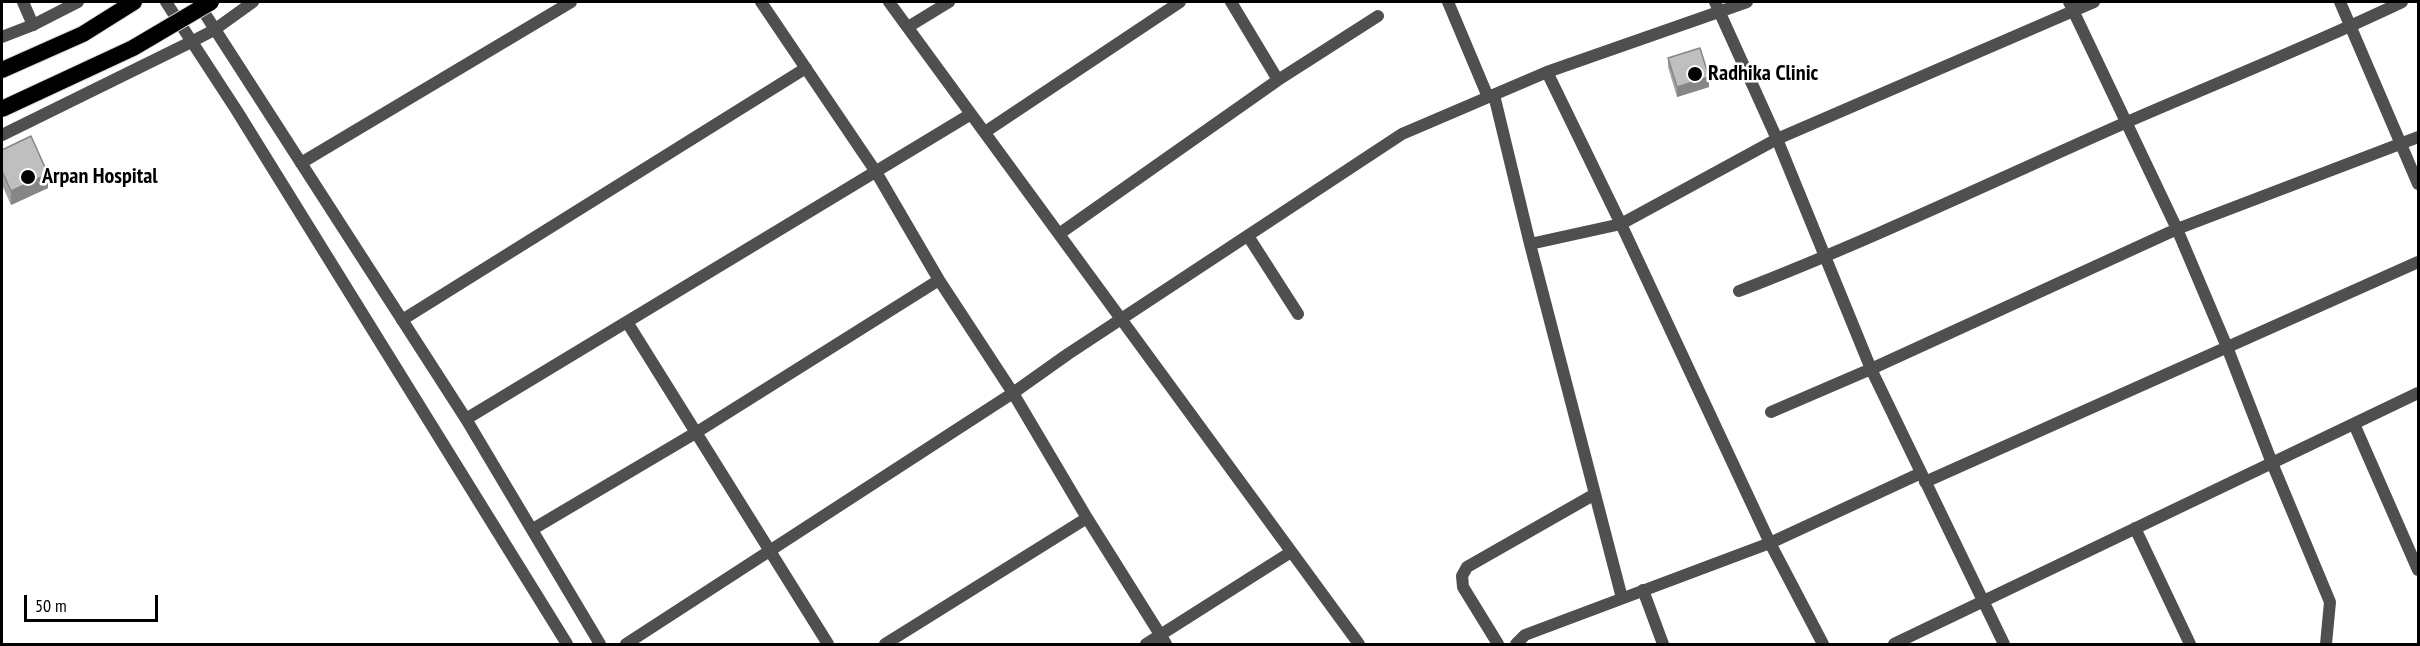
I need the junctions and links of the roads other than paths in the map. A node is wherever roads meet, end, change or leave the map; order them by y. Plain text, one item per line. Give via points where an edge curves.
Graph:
1 (23, 2) edge
2 (78, 2) edge
3 (134, 2) edge
4 (166, 2) edge
5 (198, 2) edge
6 (211, 2) edge
7 (253, 2) edge
8 (571, 2) edge
9 (761, 2) edge
10 (889, 2) edge
11 (949, 2) edge
12 (1180, 2) edge
13 (1231, 2) edge
14 (1448, 2) edge
15 (1747, 2) edge
16 (2094, 2) edge
17 (2340, 2) edge
18 (2402, 2) edge
19 (1716, 6) edge
20 (2071, 6) edge
21 (1378, 16) dead end
22 (33, 25) junction
23 (2350, 26) junction
24 (908, 27) junction
25 (214, 30) junction
26 (2, 37) edge
27 (191, 42) junction
28 (806, 68) junction
29 (2, 70) edge
30 (1547, 72) junction
31 (1278, 80) junction
32 (1491, 96) junction
33 (2, 109) edge
34 (971, 114) junction
35 (2127, 122) junction
36 (985, 132) junction
37 (2, 135) edge
38 (2418, 137) edge
39 (1777, 138) junction
40 (2401, 145) junction
41 (300, 163) junction
42 (876, 171) junction
43 (2418, 184) edge
44 (1621, 224) junction
45 (2177, 229) junction
46 (1059, 234) junction
47 (1248, 236) junction
48 (1530, 244) junction
49 (1826, 258) junction
50 (2418, 262) edge
51 (939, 280) junction
52 (1739, 291) dead end
53 (1298, 314) dead end
54 (1122, 319) junction
55 (402, 320) junction
56 (627, 322) junction
57 (2227, 347) junction
58 (1871, 369) junction
59 (1013, 393) junction
60 (2418, 393) edge
61 (1771, 412) dead end
62 (466, 419) junction
63 (2354, 424) junction
64 (697, 432) junction
65 (2272, 463) junction
66 (1923, 478) junction
67 (1595, 494) junction
68 (1087, 518) junction
69 (2135, 528) junction
70 (533, 529) junction
71 (1770, 543) junction
72 (770, 549) junction
73 (1291, 552) junction
74 (2418, 570) edge
75 (1643, 590) junction
76 (1622, 598) junction
77 (1982, 602) junction
78 (1163, 640) edge
79 (567, 645) edge
80 (600, 645) edge
81 (626, 645) edge
82 (828, 645) edge
83 (885, 645) edge
84 (1146, 645) edge
85 (1359, 645) edge
86 (1498, 645) edge
87 (1516, 645) edge
88 (1663, 645) edge
89 (1823, 645) edge
90 (1894, 645) edge
91 (2004, 645) edge
92 (2190, 645) edge
93 (2326, 645) edge

1 - 22 street
2 - 22 street
3 - 29 highway via 83,34
4 - 27 street
5 - 25 street
6 - 33 highway, bridge via 133,48
7 - 25 street
8 - 41 street
9 - 28 street
10 - 24 street
11 - 24 street
12 - 36 street
13 - 31 street
14 - 32 street
15 - 19 street
16 - 20 street
17 - 23 street
18 - 23 street
19 - 30 street
19 - 39 street
20 - 35 street
20 - 39 street
21 - 31 street
22 - 26 street
23 - 35 street
23 - 40 street
24 - 34 street
25 - 27 street
25 - 41 street
27 - 37 street
27 - 79 street
28 - 42 street
28 - 55 street
30 - 32 street
30 - 44 street
31 - 46 street
32 - 47 street via 1402,134
32 - 48 street
34 - 36 street
34 - 42 street
35 - 45 street
35 - 49 street
36 - 46 street
38 - 40 street
39 - 44 street
39 - 49 street
40 - 43 street
40 - 45 street
41 - 55 street
42 - 51 street
42 - 56 street
44 - 48 street
44 - 71 street
45 - 57 street
45 - 58 street
46 - 54 street
47 - 53 street
47 - 54 street
48 - 67 street
49 - 52 street
49 - 58 street
50 - 57 street
51 - 59 street
51 - 64 street
54 - 59 street
54 - 73 street
55 - 62 street
56 - 62 street
56 - 64 street
57 - 65 street
57 - 66 street
58 - 61 street
58 - 66 street
59 - 68 street
59 - 72 street
60 - 63 street
62 - 70 street
63 - 65 street
63 - 74 street
64 - 70 street
64 - 72 street
65 - 69 street
65 - 93 street via 2330,602
66 - 71 street
66 - 77 street
67 - 76 street
67 - 86 street via 1467,567 1462,576 1463,587
68 - 78 street
68 - 83 street
69 - 77 street
69 - 92 street
70 - 80 street
71 - 75 street
71 - 89 street
72 - 81 street
72 - 82 street
73 - 78 street
73 - 85 street
75 - 76 street
75 - 88 street
76 - 87 street via 1525,635
77 - 90 street
77 - 91 street
78 - 84 street

